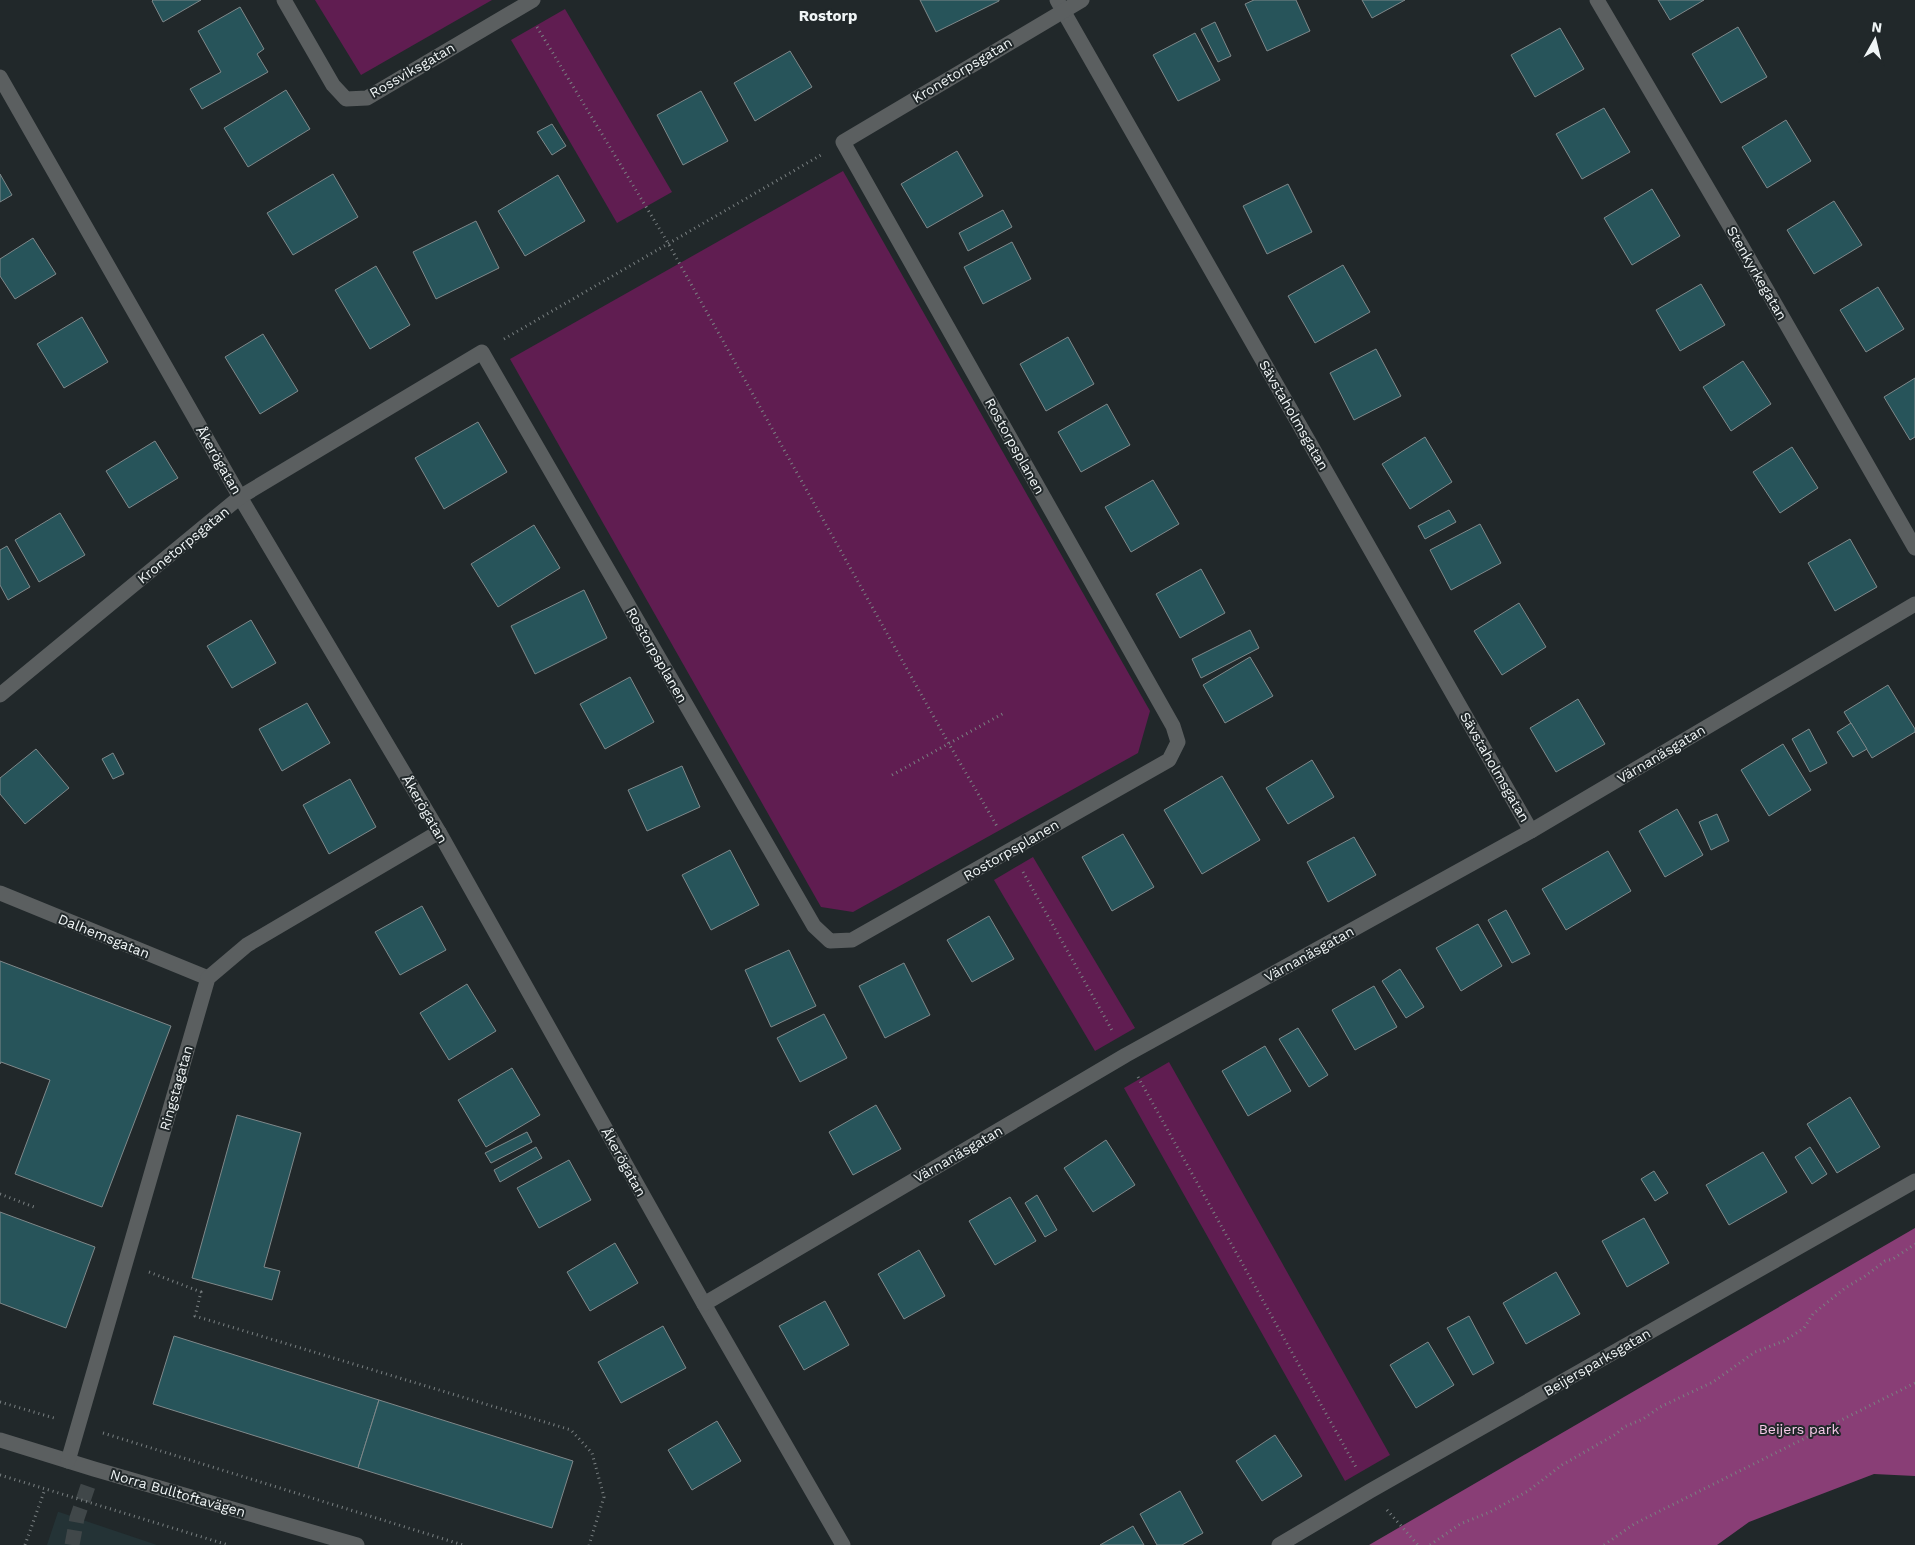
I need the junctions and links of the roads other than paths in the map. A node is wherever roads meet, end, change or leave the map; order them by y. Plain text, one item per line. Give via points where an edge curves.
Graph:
1 (284, 0) edge
2 (1082, 0) edge
3 (1597, 0) edge
4 (528, 2) edge
5 (1060, 5) edge
6 (0, 77) edge
7 (843, 142) joint
8 (482, 352) joint
9 (240, 498) junction
10 (1915, 548) edge
11 (1915, 604) edge
12 (0, 695) edge
13 (1531, 831) junction
14 (439, 832) junction
15 (0, 893) edge
16 (208, 978) junction
17 (1915, 1181) edge
18 (704, 1304) junction
19 (0, 1440) edge
20 (68, 1461) junction
21 (320, 1540) edge
22 (357, 1545) edge
23 (843, 1545) edge
24 (1279, 1545) edge

1 - 4 street, Rossviksgatan via 333,85 346,99 368,98
2 - 5 street, Kronetorpsgatan
3 - 10 street, Stenkyrkegatan
5 - 7 street, Kronetorpsgatan
5 - 13 street, Sävstaholmsgatan
6 - 9 street, Åkerögatan
7 - 8 street, Rostorpsplanen via 1173,726 1178,742 1169,760 852,940 830,941 814,926
8 - 9 street, Kronetorpsgatan
9 - 12 street, Kronetorpsgatan
9 - 14 street, Åkerögatan
11 - 13 street, Värnanäsgatan
13 - 18 street, Värnanäsgatan via 1126,1055
14 - 16 street via 247,944
14 - 18 street, Åkerögatan
15 - 16 street, Dalhemsgatan
16 - 20 street, Ringstagatan
17 - 24 street, Beijersparksgatan
18 - 23 street, Åkerögatan
19 - 20 street, Norra Bulltoftavägen
20 - 21 street, Norra Bulltoftavägen via 92,1476
21 - 22 street, Norra Bulltoftavägen

